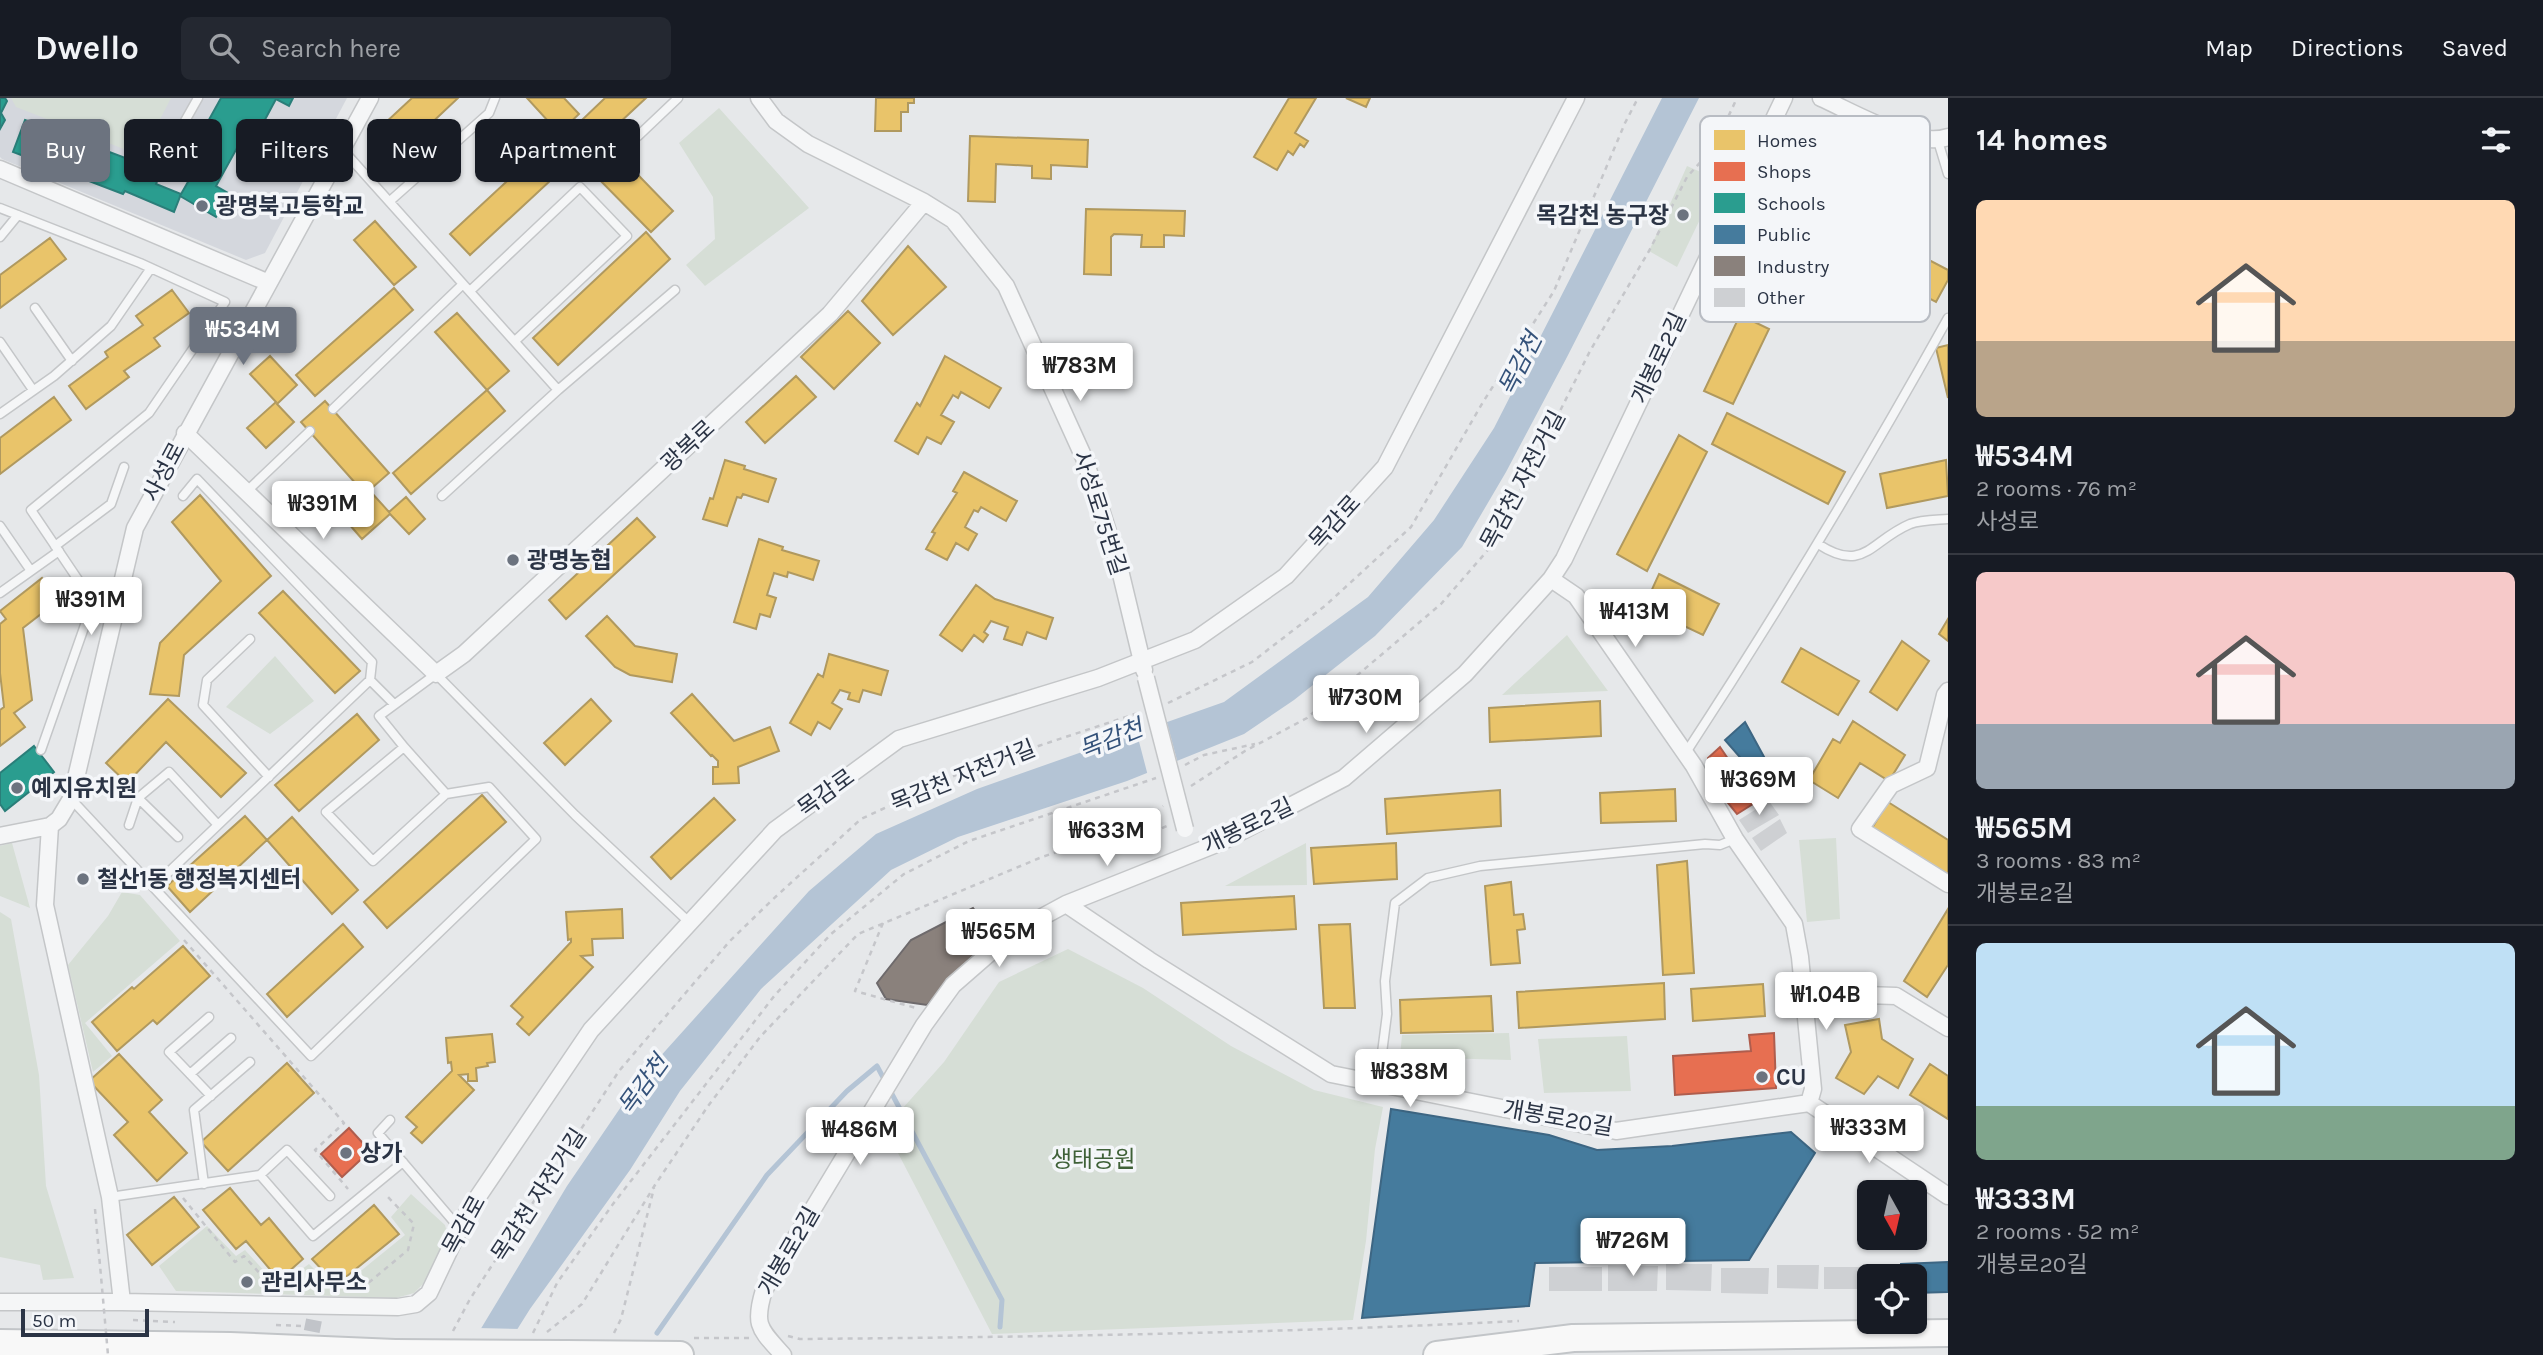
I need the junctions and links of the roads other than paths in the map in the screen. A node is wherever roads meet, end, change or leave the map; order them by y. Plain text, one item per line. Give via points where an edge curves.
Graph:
1 (198, 98) edge
2 (370, 98) edge
3 (495, 98) edge
4 (678, 98) edge
5 (759, 98) edge
6 (1576, 98) edge
7 (1784, 98) edge
8 (1821, 98) edge
9 (1775, 116) edge
10 (1862, 116) edge
11 (186, 119) edge
12 (353, 131) edge
13 (640, 134) edge
14 (1943, 139) edge
15 (353, 161) edge
16 (0, 169) edge
17 (1948, 174) edge
18 (325, 182) edge
19 (390, 201) junction
20 (924, 202) junction
21 (0, 208) edge
22 (18, 215) junction
23 (0, 237) edge
24 (151, 268) junction
25 (1700, 274) edge
26 (269, 284) junction
27 (466, 287) junction
28 (676, 290) dead end
29 (36, 308) dead end
30 (1948, 318) edge
31 (515, 341) junction
32 (0, 342) edge
33 (72, 361) junction
34 (33, 390) junction
35 (558, 390) junction
36 (333, 409) dead end
37 (0, 414) edge
38 (310, 431) dead end
39 (185, 433) junction
40 (124, 467) dead end
41 (246, 492) junction
42 (183, 496) dead end
43 (442, 496) dead end
44 (1948, 519) edge
45 (0, 526) edge
46 (1818, 544) junction
47 (57, 549) junction
48 (31, 571) junction
49 (1550, 579) junction
50 (0, 593) edge
51 (250, 639) dead end
52 (1142, 661) junction
53 (436, 674) junction
54 (370, 680) junction
55 (1947, 694) edge
56 (394, 704) junction
57 (404, 747) junction
58 (41, 750) dead end
59 (1685, 754) junction
60 (269, 777) junction
61 (446, 794) junction
62 (138, 798) junction
63 (71, 799) junction
64 (129, 825) dead end
65 (218, 825) junction
66 (50, 826) junction
67 (0, 836) edge
68 (178, 837) dead end
69 (1735, 839) junction
70 (1192, 854) junction
71 (1948, 884) edge
72 (153, 887) junction
73 (1066, 904) junction
74 (690, 923) junction
75 (1803, 993) junction
76 (209, 1017) dead end
77 (1946, 1021) edge
78 (231, 1038) dead end
79 (250, 1062) dead end
80 (190, 1074) junction
81 (1378, 1084) junction
82 (211, 1096) junction
83 (1809, 1103) junction
84 (390, 1120) dead end
85 (403, 1162) junction
86 (260, 1175) junction
87 (204, 1184) junction
88 (330, 1196) dead end
89 (1948, 1196) edge
90 (110, 1197) junction
91 (460, 1228) junction
92 (0, 1302) edge
93 (122, 1302) junction
94 (1948, 1333) edge
95 (0, 1343) edge
96 (566, 1354) edge
97 (680, 1355) edge
98 (783, 1355) edge
99 (1437, 1355) edge

1 - 11 lane
2 - 12 street, 사성로
3 - 19 lane via 489,113
4 - 13 lane
5 - 20 street, 사성로75번길 via 776,121 808,144
6 - 52 street, 목감로 via 1385,467 1286,576 1195,640
7 - 9 street, 개봉로2길
8 - 10 street
14 - 17 lane
15 - 19 lane
16 - 26 street
18 - 26 street, 사성로
19 - 27 lane
20 - 52 street, 사성로75번길 via 953,220 1006,286 1085,460 1119,566
20 - 53 street, 광복로 via 830,314 464,654
21 - 22 lane
22 - 23 lane
22 - 24 lane
24 - 33 lane via 111,326
24 - 47 lane via 225,302 149,413 31,510
25 - 49 street, 개봉로2길 via 1564,559
26 - 39 street, 사성로
27 - 31 lane
27 - 31 lane via 580,187 627,236
27 - 36 lane
28 - 35 lane
29 - 33 lane
30 - 46 lane
31 - 35 lane
32 - 34 lane
33 - 34 lane
34 - 37 lane
35 - 43 lane
38 - 41 lane
39 - 41 street
39 - 63 street, 사성로 via 135,528
40 - 47 lane via 111,504
41 - 53 street
42 - 54 lane via 197,479 372,662
44 - 46 lane via 1911,524 1858,556 1835,555
45 - 48 lane
46 - 59 lane
47 - 48 lane
47 - 58 lane via 93,602
48 - 50 lane
49 - 59 street via 1576,596
49 - 70 street, 개봉로2길 via 1465,674 1344,778
51 - 60 lane via 207,681 203,705
52 - 70 street, 사성로75번길, bridge via 1181,826
52 - 74 street, 목감로 via 899,739 775,830
53 - 56 lane
53 - 74 lane
54 - 56 lane
54 - 60 lane
55 - 71 street via 1927,768 1891,785 1860,829
56 - 57 lane via 379,716
57 - 61 lane
57 - 61 lane via 326,812 373,861
59 - 69 street
60 - 65 lane
61 - 72 lane via 489,787 536,839 311,1056
62 - 64 lane
62 - 65 lane via 169,772
62 - 68 lane
63 - 66 street, 사성로
63 - 72 lane
65 - 72 lane
66 - 67 street
66 - 90 street via 45,905
69 - 75 street via 1794,924
69 - 81 lane via 1720,845 1480,866 1428,878 1395,903
70 - 73 street, 개봉로2길
73 - 81 street, 개봉로20길 via 1331,1074
73 - 98 street, 개봉로2길 via 1000,944 953,985 929,1019 764,1290 758,1325
74 - 91 street, 목감로 via 591,1030
75 - 77 street via 1896,996
75 - 83 street via 1813,1089
76 - 80 lane via 169,1052
78 - 80 lane
79 - 82 lane
80 - 82 lane
81 - 83 street, 개봉로20길 via 1616,1131
82 - 87 lane via 194,1110
83 - 89 street
84 - 85 lane via 378,1133
85 - 86 lane via 313,1236
85 - 91 lane
86 - 87 lane
86 - 88 lane via 287,1150
87 - 90 lane
90 - 93 street
91 - 93 street, 목감로 via 429,1293 416,1304 315,1313
92 - 93 street, 목감로
94 - 99 main road via 1573,1338
95 - 96 main road, bridge
96 - 97 main road

